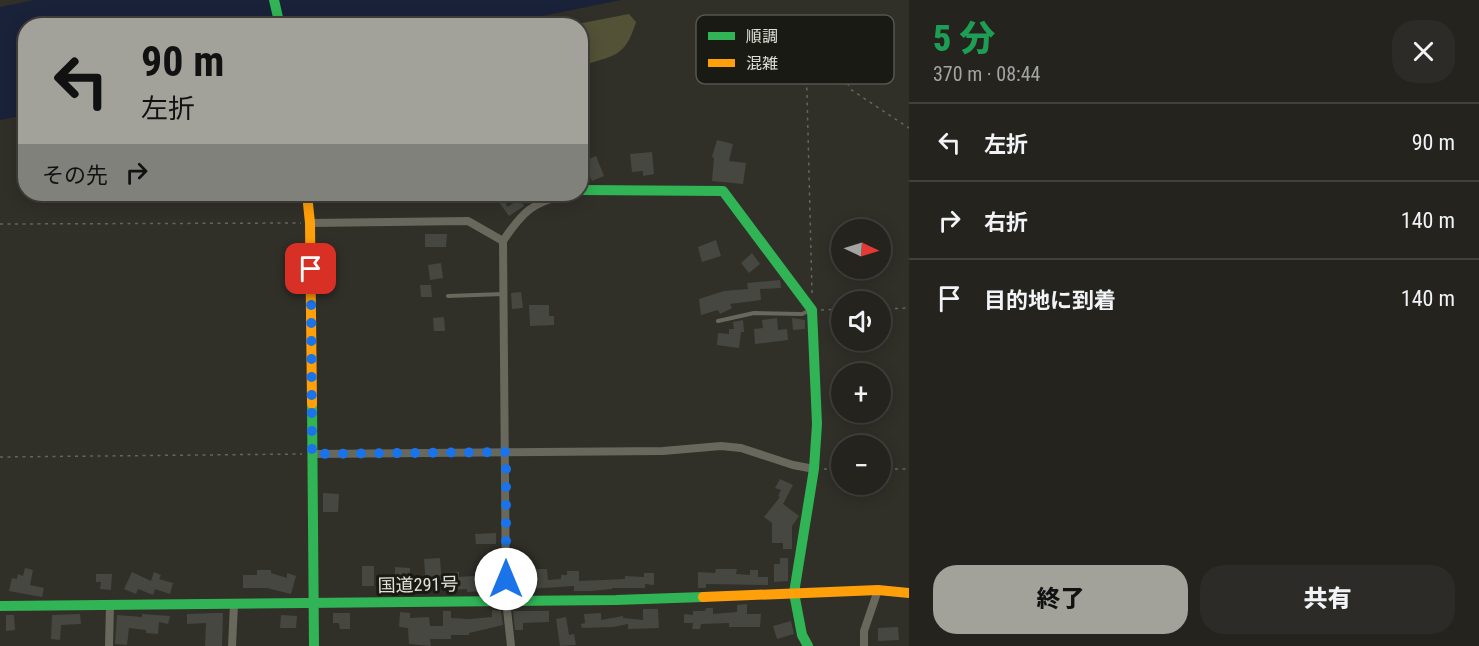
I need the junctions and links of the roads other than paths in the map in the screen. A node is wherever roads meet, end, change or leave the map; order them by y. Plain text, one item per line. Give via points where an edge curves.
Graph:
1 (274, 0) edge
2 (278, 18) edge
3 (588, 190) edge
4 (308, 201) edge
5 (542, 201) edge
6 (310, 223) junction
7 (503, 241) junction
8 (504, 294) junction
9 (448, 296) dead end
10 (812, 310) junction
11 (718, 321) dead end
12 (506, 452) junction
13 (312, 454) junction
14 (814, 469) junction
15 (878, 590) junction
16 (794, 593) junction
17 (909, 593) edge
18 (506, 600) junction
19 (234, 604) junction
20 (313, 604) junction
21 (110, 605) junction
22 (0, 606) edge
23 (109, 646) edge
24 (232, 646) edge
25 (314, 646) edge
26 (511, 646) edge
27 (808, 646) edge
28 (864, 646) edge

1 - 2 main road
3 - 10 main road via 723,191
4 - 6 main road
5 - 7 street via 530,207
6 - 7 street via 468,221
6 - 13 main road
7 - 8 street
8 - 9 lane
8 - 12 street
10 - 11 lane via 802,314 754,313
10 - 14 main road via 817,424
12 - 13 street
12 - 14 street via 663,451 721,446
12 - 18 street
13 - 20 main road
14 - 16 main road
15 - 16 main road, 国道291号
15 - 17 main road, 国道291号
15 - 28 street via 864,631
16 - 18 main road, 国道291号
16 - 27 main road
18 - 20 main road, 国道291号
18 - 26 street
19 - 20 main road, 国道291号
19 - 21 main road, 国道291号
19 - 24 street
20 - 25 main road
21 - 22 main road, 国道291号
21 - 23 street

